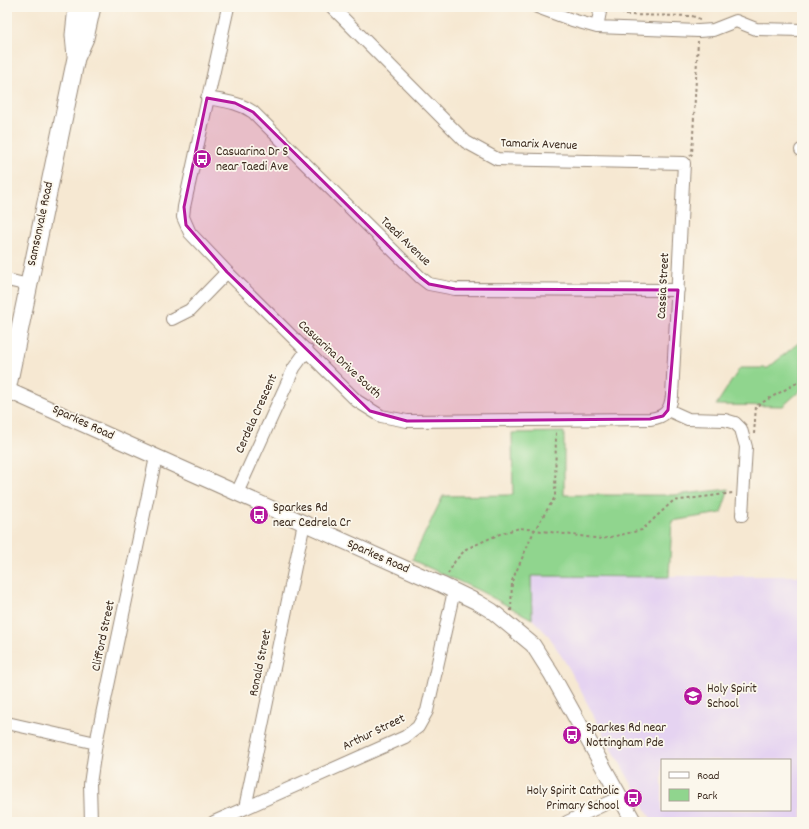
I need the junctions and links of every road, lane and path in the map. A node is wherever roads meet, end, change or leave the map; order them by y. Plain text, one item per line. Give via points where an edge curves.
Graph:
1 (77, 7) edge
2 (92, 7) edge
3 (228, 7) edge
4 (332, 7) edge
5 (537, 7) edge
6 (601, 7) edge
7 (618, 7) edge
8 (598, 27) junction
9 (802, 30) edge
10 (698, 31) junction
11 (76, 58) junction
12 (207, 98) junction
13 (684, 163) junction
14 (227, 272) junction
15 (7, 280) edge
16 (29, 285) junction
17 (678, 290) junction
18 (172, 320) dead end
19 (307, 350) junction
20 (802, 380) edge
21 (7, 390) edge
22 (668, 410) junction
23 (556, 420) junction
24 (754, 436) dead end
25 (156, 457) junction
26 (743, 491) junction
27 (237, 493) junction
28 (742, 515) dead end
29 (304, 523) junction
30 (534, 531) junction
31 (448, 588) junction
32 (505, 620) junction
33 (7, 723) edge
34 (96, 743) junction
35 (620, 797) junction
36 (246, 808) junction
37 (230, 819) edge
38 (91, 822) edge
39 (214, 822) edge
40 (567, 822) edge
41 (634, 822) edge

1 - 11 main road, Samsonvale Road via 74,35
2 - 11 main road, Samsonvale Road via 85,38
3 - 12 street, Casuarina Drive South
4 - 13 street, Tamarix Avenue via 466,142 497,159
5 - 8 street
6 - 8 street
7 - 10 path via 624,15 630,16 692,16 702,20
8 - 10 street
9 - 10 street via 756,30 736,21 713,30
10 - 13 path via 692,154
11 - 16 main road, Samsonvale Road
12 - 14 street, Casuarina Drive South via 184,217 190,233
12 - 17 street, Taedi Avenue via 240,105 253,112 429,284 455,289
13 - 17 street, Cassia Street
14 - 18 street via 190,310
14 - 19 street, Casuarina Drive South
15 - 16 street
16 - 21 main road, Samsonvale Road
17 - 22 street, Cassia Street via 672,396
19 - 23 street, Casuarina Drive South via 357,401 370,411 393,419
19 - 27 street, Cerdela Crescent via 294,368
20 - 24 path via 756,406
21 - 25 street, Sparkes Road
22 - 23 street, Casuarina Drive South via 663,416 650,419
22 - 26 street via 688,419 724,420 735,423 741,429 746,446
23 - 30 path via 556,493
25 - 27 street, Sparkes Road
25 - 34 street, Clifford Street
26 - 28 street
26 - 30 path via 673,501 642,530 602,539
27 - 29 street, Sparkes Road
29 - 31 street, Sparkes Road
29 - 36 street, Ronald Street
30 - 31 path via 520,528 466,549 455,560
30 - 32 path via 512,582 512,609
31 - 32 street, Sparkes Road
31 - 36 street, Arthur Street via 427,711 418,727 405,736
32 - 35 street, Sparkes Road via 532,644
33 - 34 street
34 - 38 street, Clifford Street via 90,784
35 - 40 street
35 - 41 street, Sparkes Road
36 - 37 street, Arthur Street
37 - 39 street, Arthur Street

